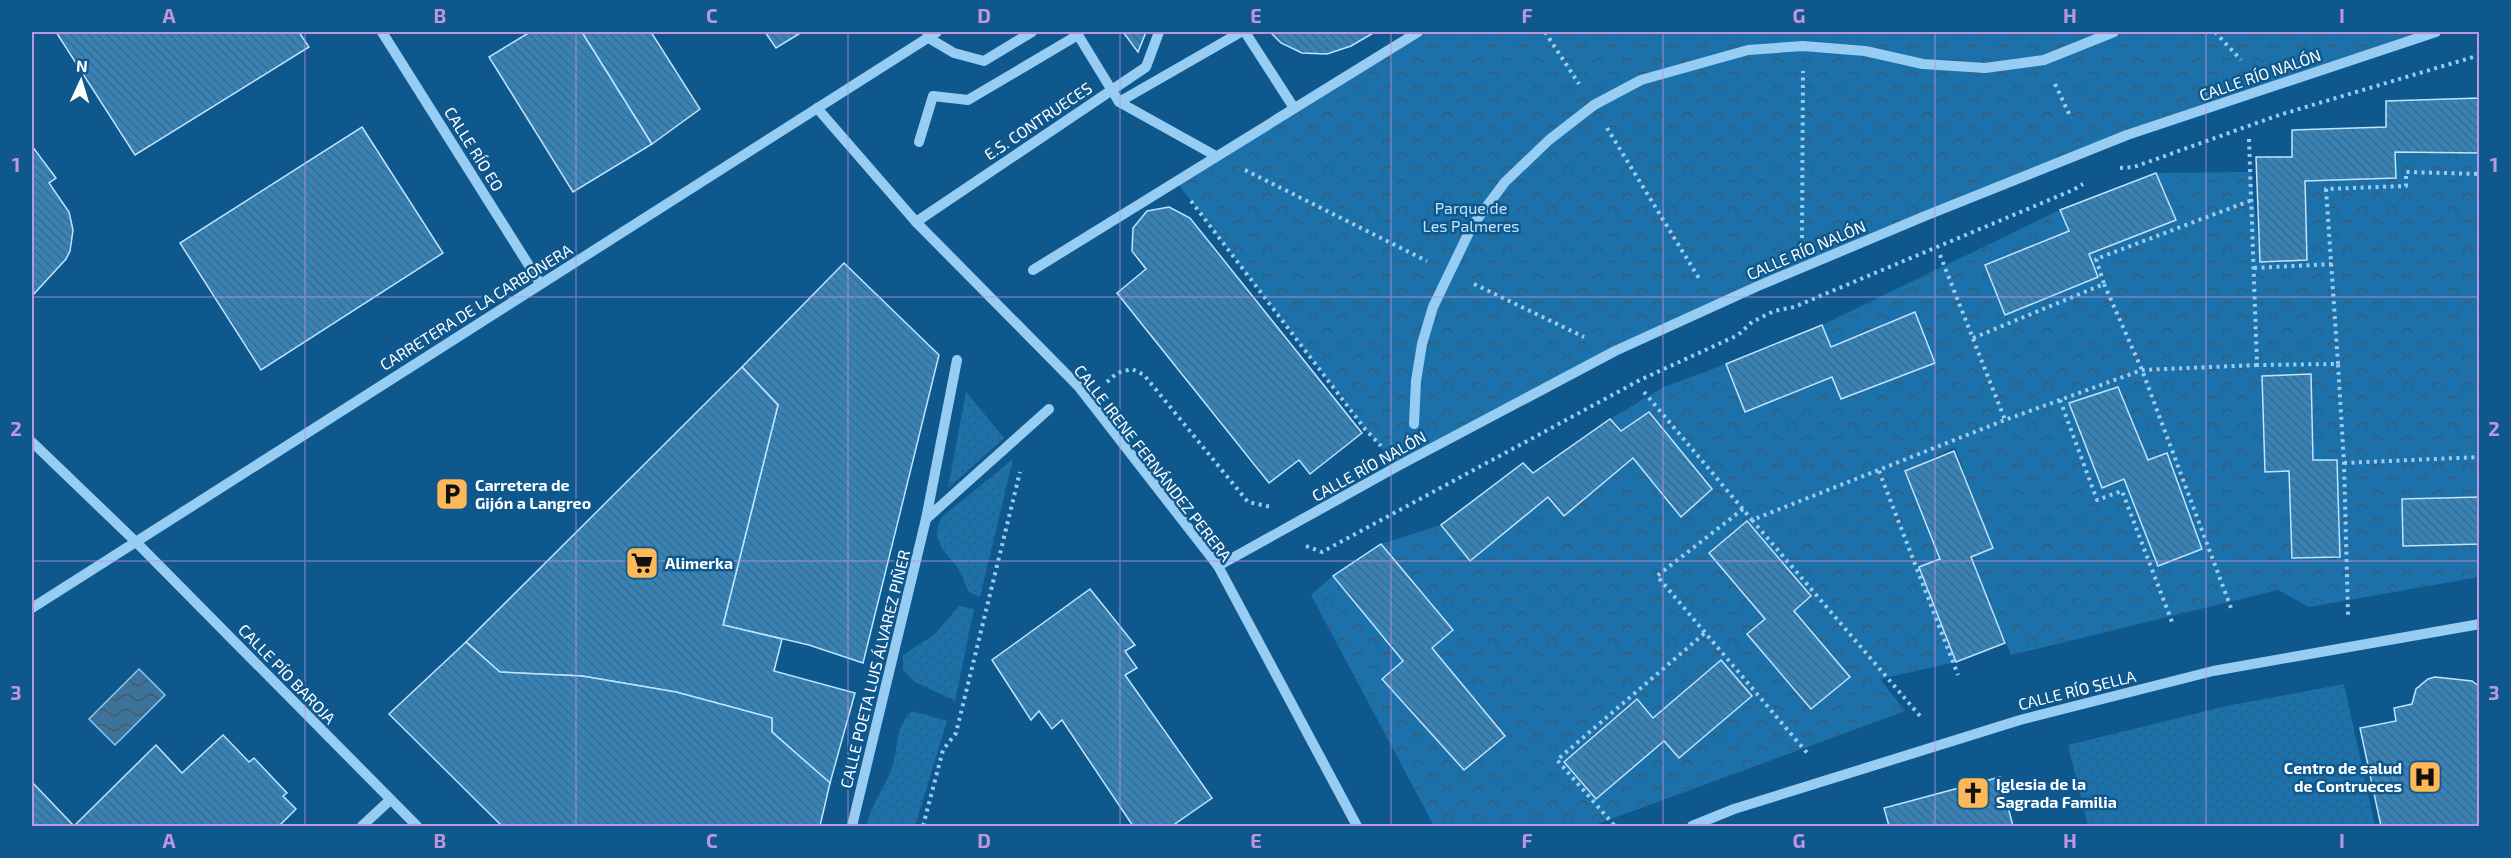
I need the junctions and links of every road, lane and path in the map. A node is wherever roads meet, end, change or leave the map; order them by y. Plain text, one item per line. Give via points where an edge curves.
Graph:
1 (382, 32) edge
2 (1032, 32) edge
3 (1159, 32) edge
4 (1243, 32) edge
5 (1418, 32) edge
6 (1545, 32) edge
7 (2114, 32) edge
8 (2215, 32) edge
9 (2436, 32) edge
10 (932, 34) edge
11 (1803, 46) junction
12 (2241, 60) dead end
13 (1111, 90) junction
14 (1119, 102) junction
15 (1593, 105) junction
16 (817, 108) junction
17 (1294, 108) junction
18 (2249, 138) dead end
19 (919, 142) dead end
20 (1216, 156) junction
21 (2480, 174) edge
22 (1176, 181) junction
23 (2252, 200) junction
24 (916, 222) junction
25 (1802, 238) dead end
26 (1940, 255) dead end
27 (2332, 264) junction
28 (2254, 268) junction
29 (1033, 270) dead end
30 (1449, 272) junction
31 (1701, 280) dead end
32 (540, 283) junction
33 (2104, 284) junction
34 (1584, 337) dead end
35 (1973, 338) junction
36 (957, 360) dead end
37 (2338, 364) junction
38 (2257, 365) junction
39 (2142, 370) junction
40 (1644, 392) dead end
41 (2060, 400) junction
42 (1049, 409) dead end
43 (2005, 420) junction
44 (1414, 424) dead end
45 (32, 442) edge
46 (1379, 444) dead end
47 (2480, 457) edge
48 (2344, 463) junction
49 (1879, 471) junction
50 (1743, 509) junction
51 (926, 519) junction
52 (1752, 520) junction
53 (136, 542) junction
54 (1218, 566) junction
55 (32, 608) edge
56 (2231, 608) dead end
57 (2348, 615) dead end
58 (2172, 622) dead end
59 (2480, 624) edge
60 (1706, 632) junction
61 (1958, 675) dead end
62 (1920, 716) dead end
63 (1808, 754) dead end
64 (390, 800) junction
65 (1614, 825) dead end
66 (362, 826) edge
67 (417, 826) edge
68 (852, 826) edge
69 (1357, 826) edge
70 (1692, 826) edge

1 - 32 street, CALLE RÍO EO
2 - 10 street via 984,61 954,53
3 - 13 street, E.S. CONTRUECES via 1146,67
4 - 14 street
4 - 17 street
5 - 17 street
6 - 15 path
7 - 11 street via 2044,60 1985,68 1923,64 1865,51
8 - 12 path
9 - 54 street, CALLE RÍO NALÓN via 2127,135 1758,286 1615,351
10 - 16 street, CARRETERA DE LA CARBONERA
11 - 15 street via 1748,50 1651,77
11 - 25 path
13 - 14 street
13 - 19 street via 1078,34 968,100 933,96
13 - 24 street, E.S. CONTRUECES
14 - 20 street
15 - 30 street via 1505,182 1472,226
15 - 31 path
16 - 24 street, CALLE IRENE FERNÁNDEZ PERERA
16 - 32 street, CARRETERA DE LA CARBONERA
17 - 20 street
18 - 23 path
20 - 22 street
20 - 30 path
21 - 27 path via 2406,172 2406,186 2326,189
22 - 29 street
22 - 46 path
23 - 28 path
23 - 33 path via 2096,259
24 - 54 street, CALLE IRENE FERNÁNDEZ PERERA via 1078,386
26 - 35 path
27 - 28 path
27 - 37 path
28 - 38 path
30 - 34 path
30 - 44 street via 1432,307 1422,344
32 - 53 street, CARRETERA DE LA CARBONERA
33 - 35 path
33 - 39 path
35 - 43 path
36 - 51 street, CALLE POETA LUIS ÁLVAREZ PIÑER
37 - 38 path
37 - 48 path
38 - 39 path
39 - 41 path
39 - 56 path
40 - 50 path
41 - 43 path
41 - 58 path via 2097,500 2122,490
42 - 51 street
43 - 49 path
45 - 53 street, CALLE PÍO BAROJA
47 - 48 path
48 - 57 path
49 - 52 path
49 - 61 path
50 - 52 path
50 - 60 path via 1657,576
51 - 68 street, CALLE POETA LUIS ÁLVAREZ PIÑER
52 - 62 path
53 - 55 street, CARRETERA DE LA CARBONERA
53 - 64 street, CALLE PÍO BAROJA
54 - 69 street, CALLE IRENE FERNÁNDEZ PERERA
59 - 70 street, CALLE RÍO SELLA via 2212,671 2020,720 1734,809
60 - 63 path
60 - 65 path via 1557,760
64 - 66 street
64 - 67 street, CALLE PÍO BAROJA

